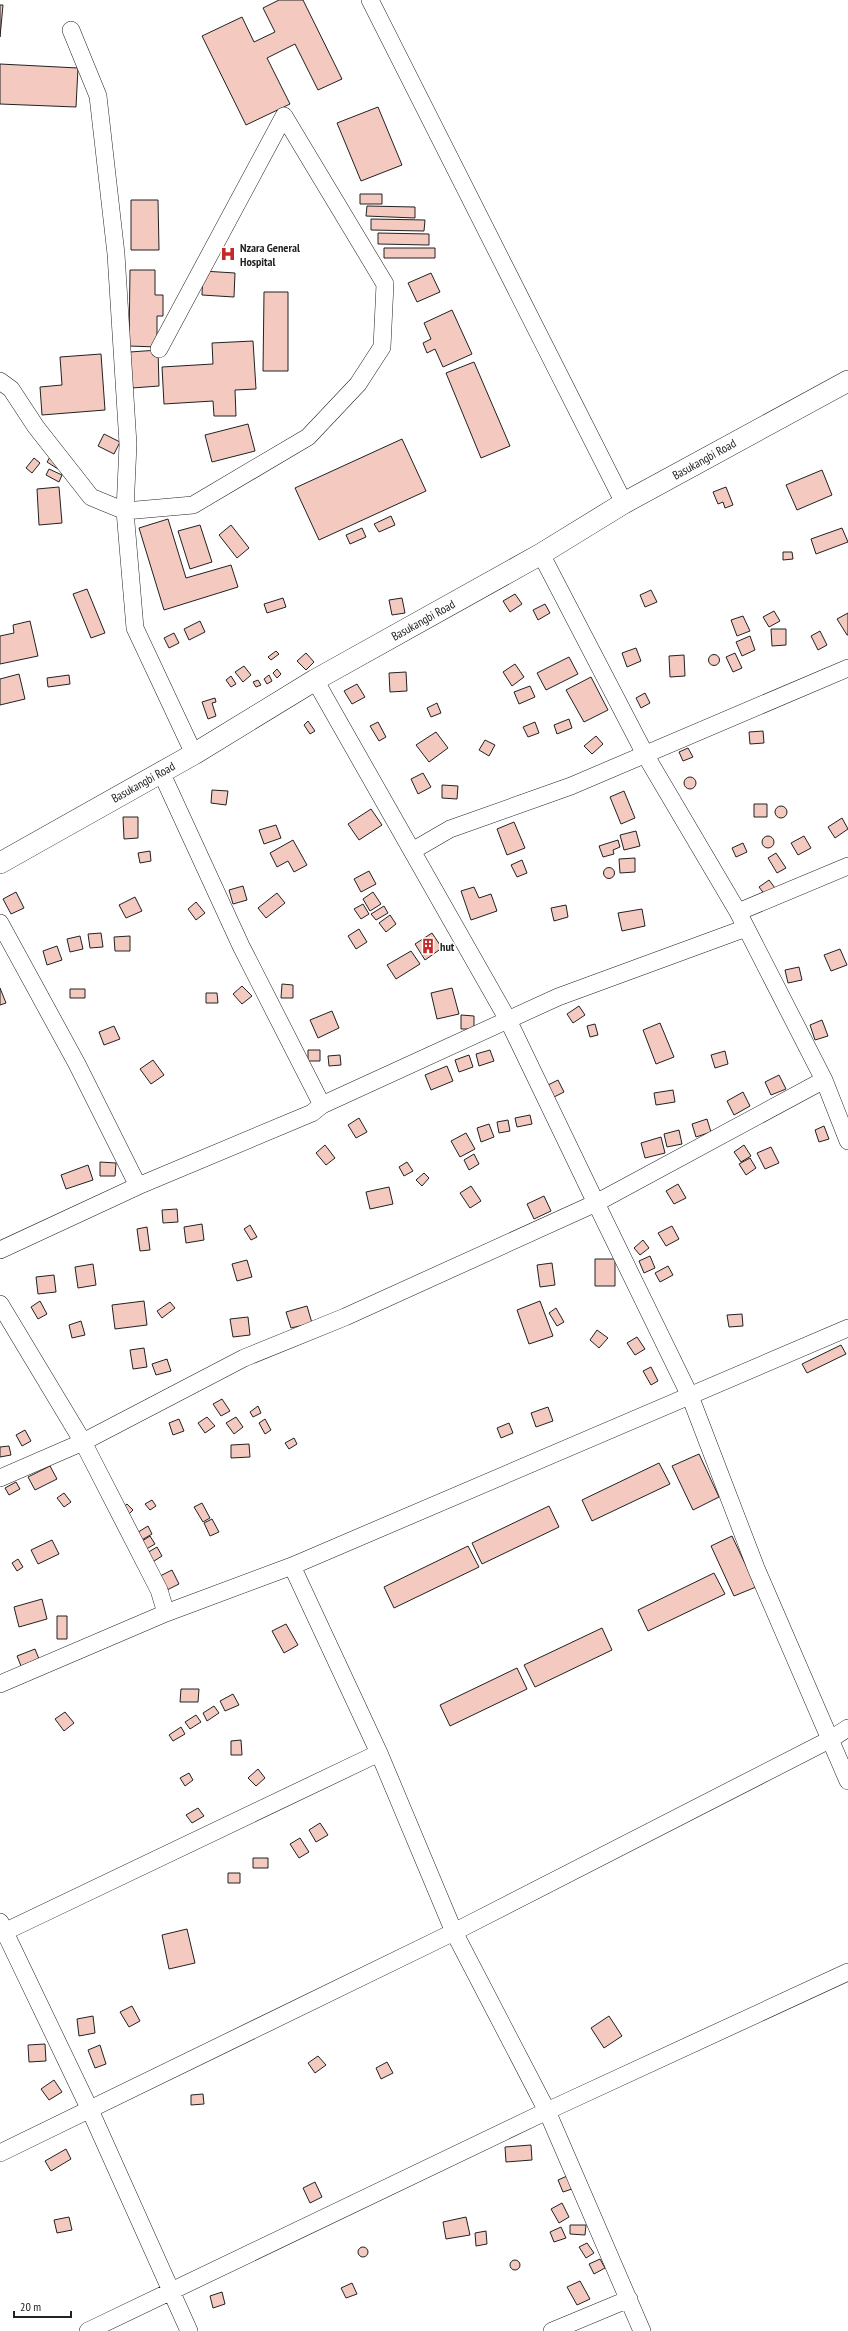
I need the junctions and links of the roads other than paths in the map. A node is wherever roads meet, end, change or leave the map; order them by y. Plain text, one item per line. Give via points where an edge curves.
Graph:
1 (370, 0) edge
2 (71, 30) dead end
3 (159, 349) dead end
4 (0, 381) edge
5 (848, 381) edge
6 (624, 503) junction
7 (125, 511) junction
8 (540, 554) junction
9 (848, 668) edge
10 (315, 680) junction
11 (194, 754) junction
12 (646, 756) junction
13 (162, 772) junction
14 (412, 851) junction
15 (0, 863) edge
16 (848, 866) edge
17 (738, 912) junction
18 (0, 923) edge
19 (746, 928) junction
20 (508, 1020) junction
21 (824, 1080) junction
22 (322, 1105) junction
23 (848, 1141) edge
24 (138, 1186) junction
25 (596, 1203) junction
26 (0, 1250) edge
27 (0, 1304) edge
28 (848, 1328) edge
29 (690, 1396) junction
30 (83, 1442) junction
31 (0, 1478) edge
32 (292, 1566) junction
33 (166, 1614) junction
34 (0, 1684) edge
35 (848, 1728) edge
36 (831, 1739) junction
37 (379, 1753) junction
38 (848, 1781) edge
39 (2, 1929) edge
40 (454, 1932) junction
41 (848, 1972) edge
42 (90, 2110) junction
43 (548, 2111) junction
44 (0, 2152) edge
45 (172, 2292) junction
46 (629, 2299) junction
47 (88, 2331) edge
48 (189, 2331) edge
49 (552, 2331) edge
50 (642, 2331) edge

1 - 6 street
2 - 7 street via 98,96 101,120 116,254 128,444
3 - 7 street via 284,116 385,284 382,347 358,384 308,437 193,505
4 - 7 street via 11,389 36,427 91,497
5 - 6 street, Basukangbi Road
6 - 8 street, Basukangbi Road
7 - 11 street via 135,628
8 - 10 street, Basukangbi Road
8 - 12 street
9 - 12 street
10 - 11 street, Basukangbi Road
10 - 14 street
11 - 13 street, Basukangbi Road
12 - 14 street via 450,829
12 - 17 street
13 - 15 street, Basukangbi Road
13 - 22 street via 240,946
14 - 20 street
16 - 17 street
17 - 19 street
18 - 24 street via 77,1064
19 - 20 street via 558,997
19 - 21 street
20 - 22 street
20 - 25 street
21 - 23 street
21 - 25 street
22 - 24 street via 312,1113
24 - 26 street
25 - 29 street
25 - 30 street via 346,1317 244,1358
27 - 30 street
28 - 29 street
29 - 32 street
29 - 36 street via 756,1568
30 - 31 street
30 - 33 street via 159,1590
32 - 33 street
32 - 37 street
33 - 34 street
35 - 36 street
36 - 38 street
36 - 40 street
37 - 39 street
37 - 40 street
39 - 42 street
40 - 42 street
40 - 43 street
41 - 43 street
42 - 44 street
42 - 45 street
43 - 45 street
43 - 46 street
45 - 47 street
45 - 48 street
46 - 49 street
46 - 50 street

